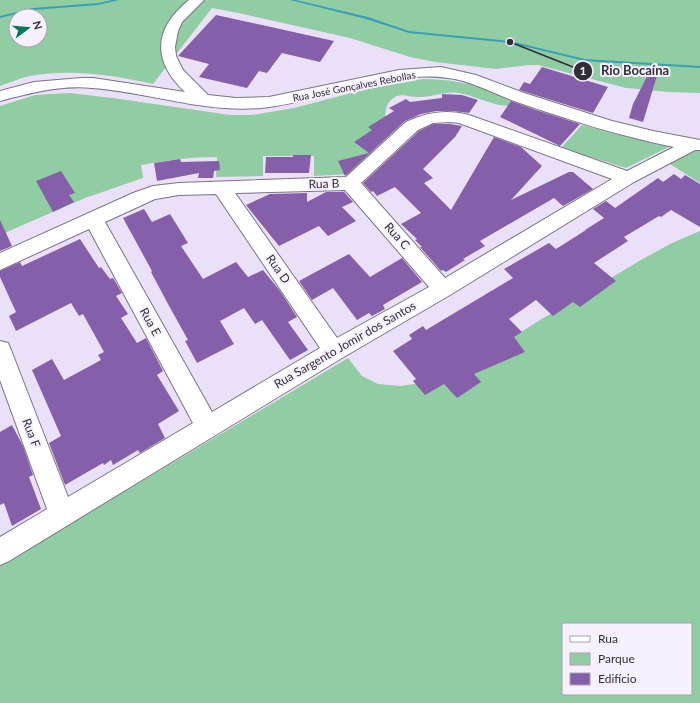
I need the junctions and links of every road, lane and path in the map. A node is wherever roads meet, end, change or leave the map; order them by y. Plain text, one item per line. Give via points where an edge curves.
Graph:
1 (197, 0) edge
2 (0, 96) edge
3 (204, 100) junction
4 (697, 144) edge
5 (628, 178) junction
6 (350, 183) junction
7 (221, 187) junction
8 (93, 218) junction
9 (0, 262) edge
10 (443, 288) junction
11 (0, 350) edge
12 (334, 351) junction
13 (207, 426) junction
14 (62, 515) junction
15 (0, 552) edge

1 - 3 street via 176,20 170,33 167,51 171,65
2 - 3 street, Rua José Gonçalves Rebollas via 43,84 75,82
3 - 4 street, Rua José Gonçalves Rebollas via 234,104 269,102 393,76 442,72 458,75 611,127
4 - 5 street, Rua Sargento Jomir dos Santos
5 - 6 street, Rua B via 463,119 443,116 424,120 412,126
5 - 10 street, Rua Sargento Jomir dos Santos
6 - 7 street, Rua B
6 - 10 street, Rua C
7 - 8 street, Rua B via 153,193
7 - 12 street, Rua D
8 - 9 street, Rua B
8 - 13 street, Rua E
10 - 12 street, Rua Sargento Jomir dos Santos
11 - 14 street, Rua F
12 - 13 street, Rua Sargento Jomir dos Santos
13 - 14 street, Rua Sargento Jomir dos Santos
14 - 15 street, Rua Sargento Jomir dos Santos

